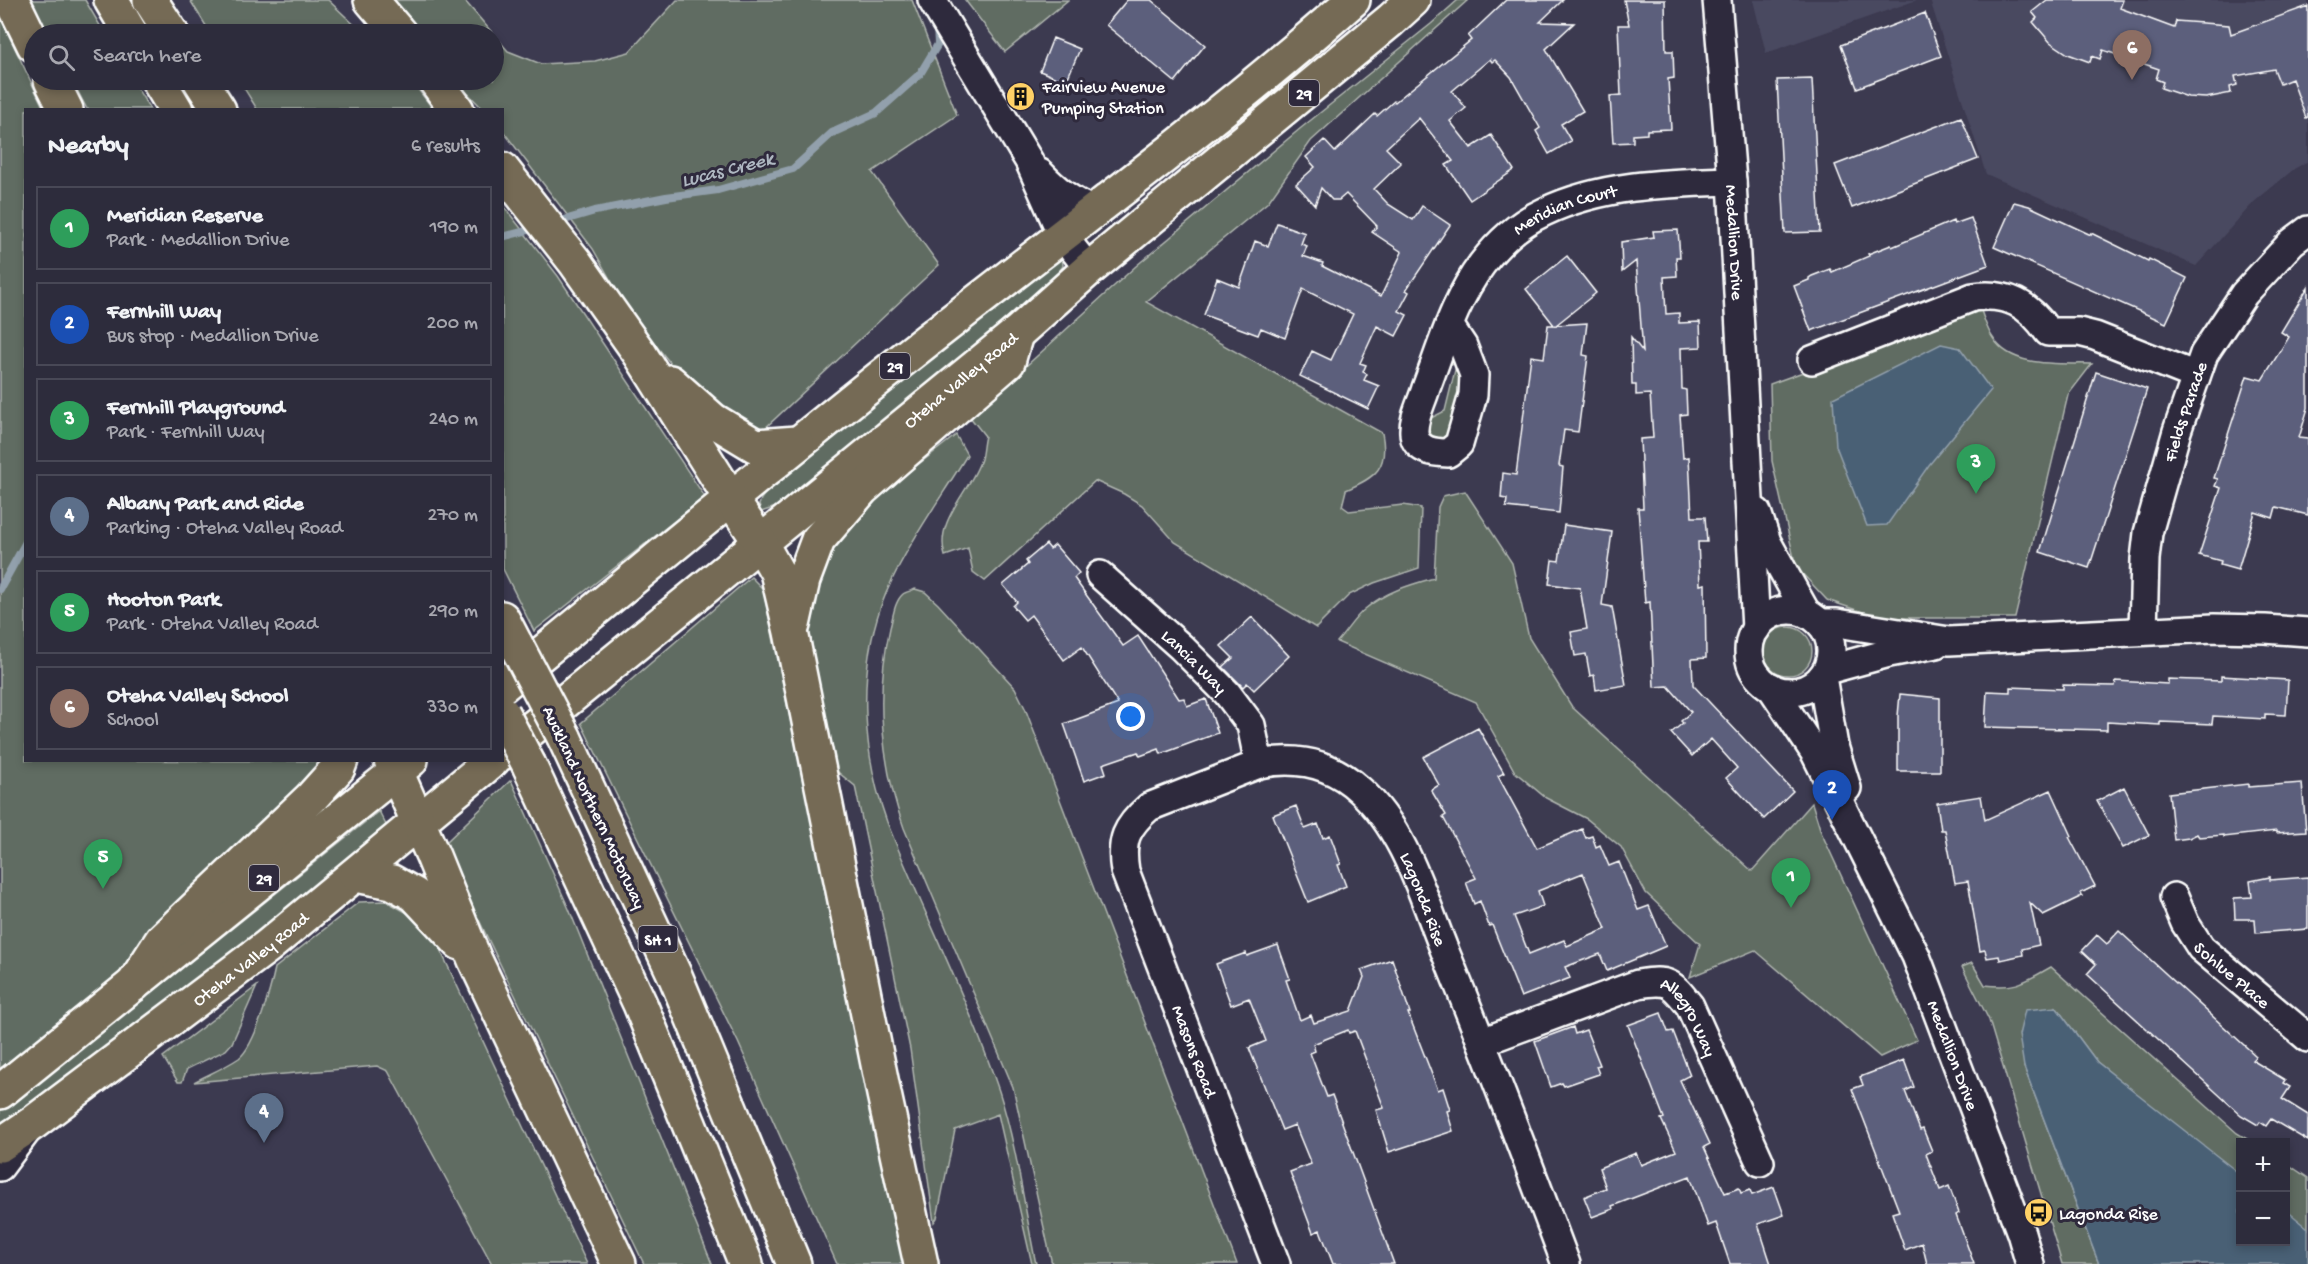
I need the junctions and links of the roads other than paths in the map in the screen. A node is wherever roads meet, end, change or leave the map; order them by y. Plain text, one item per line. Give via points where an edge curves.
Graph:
1 (12, 0) edge
2 (111, 0) edge
3 (150, 0) edge
4 (370, 0) edge
5 (933, 0) edge
6 (1353, 0) edge
7 (1413, 0) edge
8 (1717, 0) edge
9 (125, 24) edge
10 (166, 24) edge
11 (391, 24) edge
12 (24, 25) edge
13 (56, 90) edge
14 (164, 90) edge
15 (206, 90) edge
16 (442, 90) edge
17 (65, 108) edge
18 (175, 108) edge
19 (218, 108) edge
20 (456, 108) edge
21 (1029, 161) junction
22 (504, 172) edge
23 (1732, 181) junction
24 (1094, 211) junction
25 (2308, 230) edge
26 (1062, 235) junction
27 (1089, 269) junction
28 (1449, 325) dead end
29 (1016, 334) junction
30 (640, 354) junction
31 (1812, 360) dead end
32 (2196, 376) junction
33 (797, 443) junction
34 (1748, 485) junction
35 (731, 499) junction
36 (760, 542) junction
37 (1100, 575) dead end
38 (1814, 619) junction
39 (1756, 629) junction
40 (2143, 630) junction
41 (509, 631) edge
42 (791, 632) junction
43 (2308, 632) edge
44 (1949, 641) junction
45 (1824, 674) junction
46 (504, 684) edge
47 (1771, 687) junction
48 (504, 720) edge
49 (516, 759) edge
50 (340, 762) edge
51 (491, 762) edge
52 (399, 764) edge
53 (1259, 764) junction
54 (418, 822) junction
55 (1124, 836) joint
56 (1866, 853) junction
57 (356, 875) junction
58 (2174, 897) dead end
59 (475, 960) junction
60 (133, 985) junction
61 (2308, 1038) edge
62 (1482, 1042) junction
63 (0, 1092) edge
64 (33, 1123) junction
65 (0, 1145) edge
66 (1760, 1162) dead end
67 (0, 1167) edge
68 (619, 1264) edge
69 (746, 1264) edge
70 (794, 1264) edge
71 (921, 1264) edge
72 (1276, 1264) edge
73 (1566, 1264) edge
74 (2030, 1264) edge

1 - 12 main road
2 - 9 main road
3 - 10 main road
4 - 11 main road
5 - 21 street
6 - 24 main road, 29
7 - 27 main road, Oteha Valley Road / 29
8 - 23 street, Medallion Drive
13 - 17 main road
14 - 18 main road
15 - 19 main road
16 - 20 main road
21 - 24 street via 1072,202
21 - 26 street
22 - 30 main road
23 - 28 street, Meridian Court via 1601,191 1544,212 1507,236 1482,264
23 - 34 street, Medallion Drive
24 - 26 main road, 29
25 - 32 street, Fields Parade via 2244,294 2204,354
26 - 27 street
26 - 33 main road, 29
27 - 29 main road, Oteha Valley Road / 29
29 - 36 main road, Oteha Valley Road / 29
29 - 42 main road via 1008,362 862,489 818,540 803,580
30 - 33 main road via 713,420 756,446
30 - 35 main road
31 - 32 street via 1973,297 1996,296 2023,305 2048,332 2095,336
32 - 40 street, Fields Parade via 2148,533
33 - 35 main road, 29
34 - 38 street, Medallion Drive via 1767,542
34 - 39 street, Medallion Drive
35 - 36 main road
35 - 46 main road, 29
36 - 42 main road via 777,572
36 - 49 main road, Oteha Valley Road / 29
37 - 53 street, Lancia Way via 1227,693 1251,725
38 - 39 street via 1785,611 1773,614
38 - 44 street
38 - 45 street via 1830,640 1830,661
39 - 47 street via 1750,656 1756,675
40 - 43 street via 2265,628
40 - 44 street
41 - 70 main road, Auckland Northern Motorway / SH 1, bridge via 564,737 676,978
42 - 71 main road
44 - 45 street
45 - 47 street via 1809,688 1794,692
45 - 56 street, Medallion Drive via 1834,746
47 - 56 street, Medallion Drive via 1815,753
48 - 49 main road, SH 1, bridge
49 - 69 main road, SH 1 via 640,1004
50 - 60 main road via 311,798 162,940
51 - 54 main road, Oteha Valley Road
52 - 54 main road
52 - 60 main road, 29
53 - 55 street, Lagonda Rise via 1149,807
53 - 62 street, Lagonda Rise via 1300,760 1324,765 1377,807 1401,842
54 - 57 main road, Oteha Valley Road
54 - 59 main road
55 - 72 street, Masons Road via 1125,871
56 - 74 street, Medallion Drive via 1916,956
57 - 59 main road via 392,882 415,895
57 - 64 main road, Oteha Valley Road
58 - 61 street, Sohlue Place via 2201,948
59 - 68 main road
60 - 63 main road, 29
62 - 66 street, Allegro Way via 1638,984 1660,980 1676,988 1690,1006
62 - 73 street, Lagonda Rise
64 - 65 main road, Oteha Valley Road
64 - 67 street

